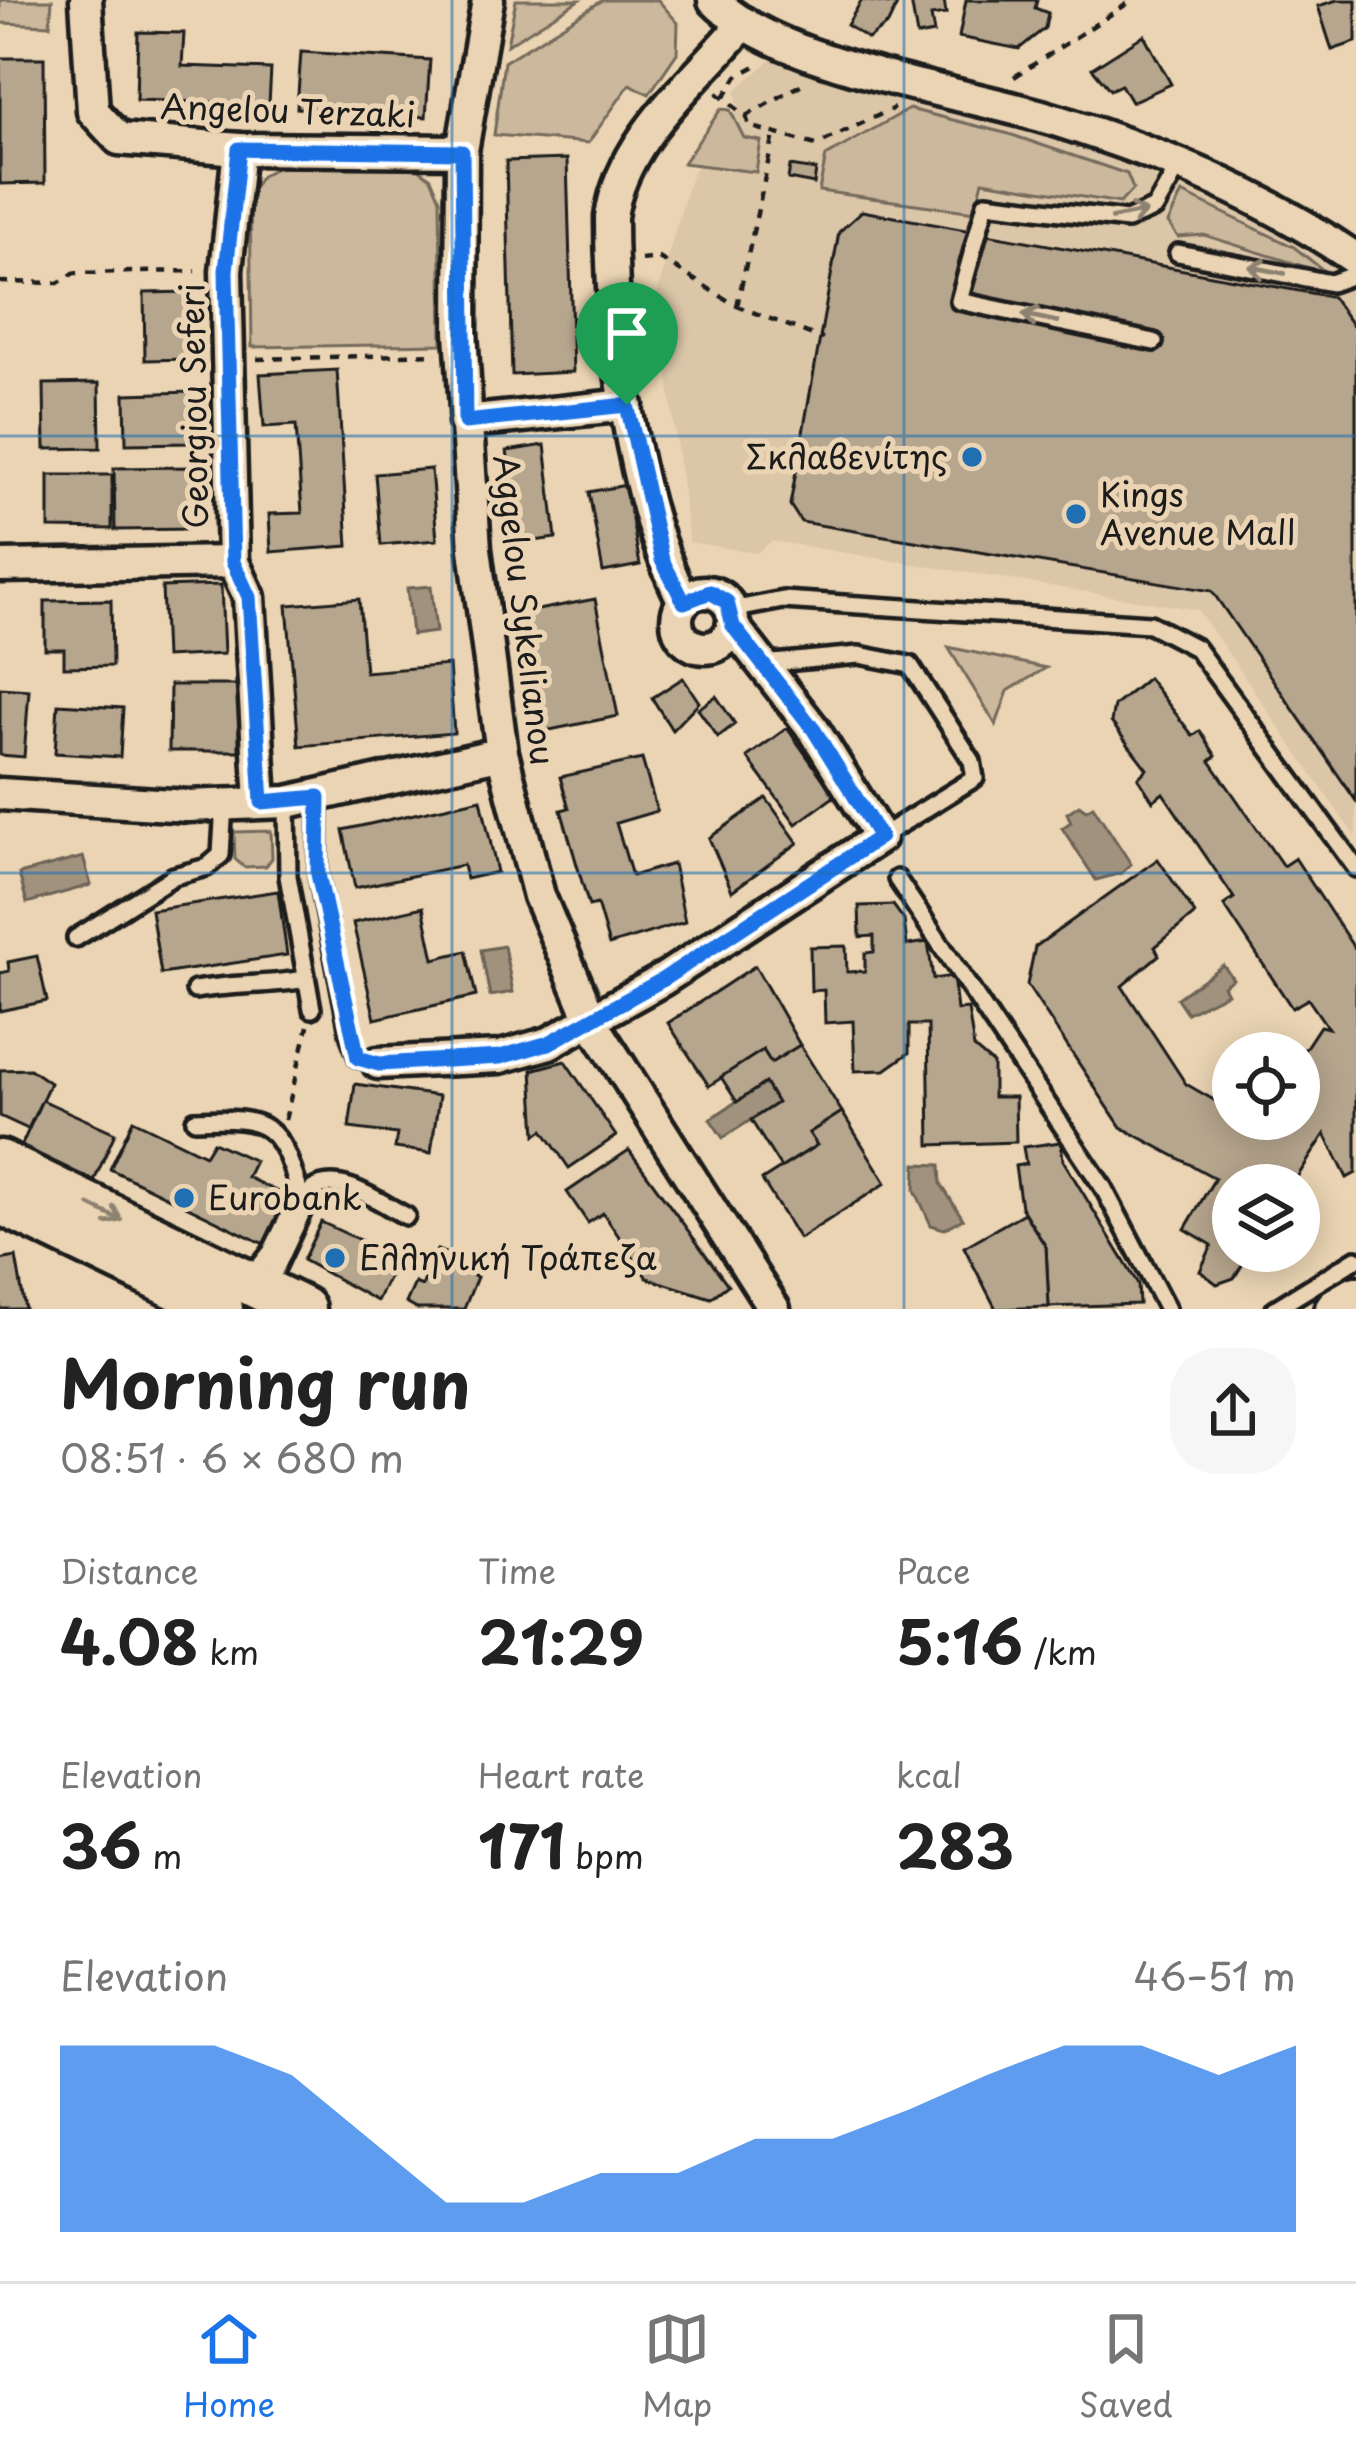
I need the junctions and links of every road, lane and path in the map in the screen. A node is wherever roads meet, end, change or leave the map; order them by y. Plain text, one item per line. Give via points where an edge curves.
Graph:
1 (86, 0) edge
2 (488, 0) edge
3 (715, 0) edge
4 (1133, 0) edge
5 (744, 23) junction
6 (768, 64) dead end
7 (1018, 74) dead end
8 (805, 75) dead end
9 (698, 77) junction
10 (723, 98) junction
11 (907, 104) dead end
12 (746, 116) junction
13 (775, 134) junction
14 (239, 149) junction
15 (462, 152) junction
16 (1180, 164) junction
17 (1178, 253) dead end
18 (1356, 259) edge
19 (611, 264) junction
20 (226, 271) junction
21 (1356, 274) edge
22 (0, 282) edge
23 (737, 306) junction
24 (823, 339) dead end
25 (1154, 342) dead end
26 (461, 353) junction
27 (227, 360) junction
28 (627, 405) junction
29 (465, 422) junction
30 (233, 562) junction
31 (0, 566) edge
32 (684, 602) junction
33 (732, 618) junction
34 (763, 664) junction
35 (502, 753) junction
36 (0, 794) edge
37 (319, 797) junction
38 (274, 802) junction
39 (224, 804) junction
40 (880, 837) junction
41 (1356, 868) edge
42 (897, 879) dead end
43 (76, 938) dead end
44 (306, 979) junction
45 (195, 990) dead end
46 (312, 1010) joint
47 (592, 1022) junction
48 (379, 1064) joint
49 (195, 1120) dead end
50 (282, 1137) junction
51 (0, 1162) edge
52 (0, 1202) edge
53 (406, 1216) dead end
54 (1356, 1259) edge
55 (244, 1294) edge
56 (161, 1296) edge
57 (1356, 1298) edge
58 (303, 1309) edge
59 (774, 1309) edge
60 (1167, 1309) edge
61 (1275, 1309) edge
62 (1337, 1309) edge

1 - 14 street, Angelou Terzaki via 93,111 104,129 140,143
2 - 15 street, Aggelou Sykelianou
3 - 5 street
4 - 7 path
5 - 9 street
5 - 16 street via 814,53
6 - 10 path via 748,67
8 - 12 path via 803,84
9 - 10 path
9 - 19 street via 628,159 616,186
10 - 12 path
11 - 13 path via 816,145
12 - 13 path via 749,126
13 - 23 path
14 - 15 street, Angelou Terzaki
14 - 20 street, Georgiou Seferi
15 - 26 street, Aggelou Sykelianou
16 - 18 street via 1243,188
25 -> 16 lane via 959,301 986,203 1127,220 1155,208
21 -> 17 lane via 1330,283
19 - 23 path via 659,258
19 - 28 street
20 - 22 path
20 - 27 street, Georgiou Seferi
23 - 24 path
26 - 27 path
26 - 29 street, Aggelou Sykelianou
27 - 30 street, Georgiou Seferi
28 - 29 street
28 - 32 street via 662,560
29 - 35 street, Aggelou Sykelianou
30 - 31 street
30 - 38 street, Georgiou Seferi via 249,597
32 - 33 street via 710,592
32 - 33 street via 678,624 690,644 717,646
33 - 34 street
33 - 41 lane via 783,600 1168,630 1196,649
34 - 40 street
34 - 40 lane via 859,656 910,665 972,760 975,778
35 - 37 street
35 - 47 street, Aggelou Sykelianou via 539,896
36 - 39 street
37 - 38 street
37 - 48 lane via 318,874 350,1037 358,1058
38 - 39 street
38 - 44 lane
39 - 43 lane via 221,855
40 - 47 street
42 - 60 lane via 1102,1187
44 - 45 lane
44 - 46 lane
46 - 50 path
47 - 48 street via 500,1057
47 - 59 street, Aggelou Sykelianou
49 - 50 lane via 256,1123
50 - 55 lane via 300,1192
51 -> 55 main road
52 - 56 main road
53 - 55 lane via 339,1183 322,1184
54 - 61 lane
55 - 56 main road
55 - 58 main road
57 - 62 main road

